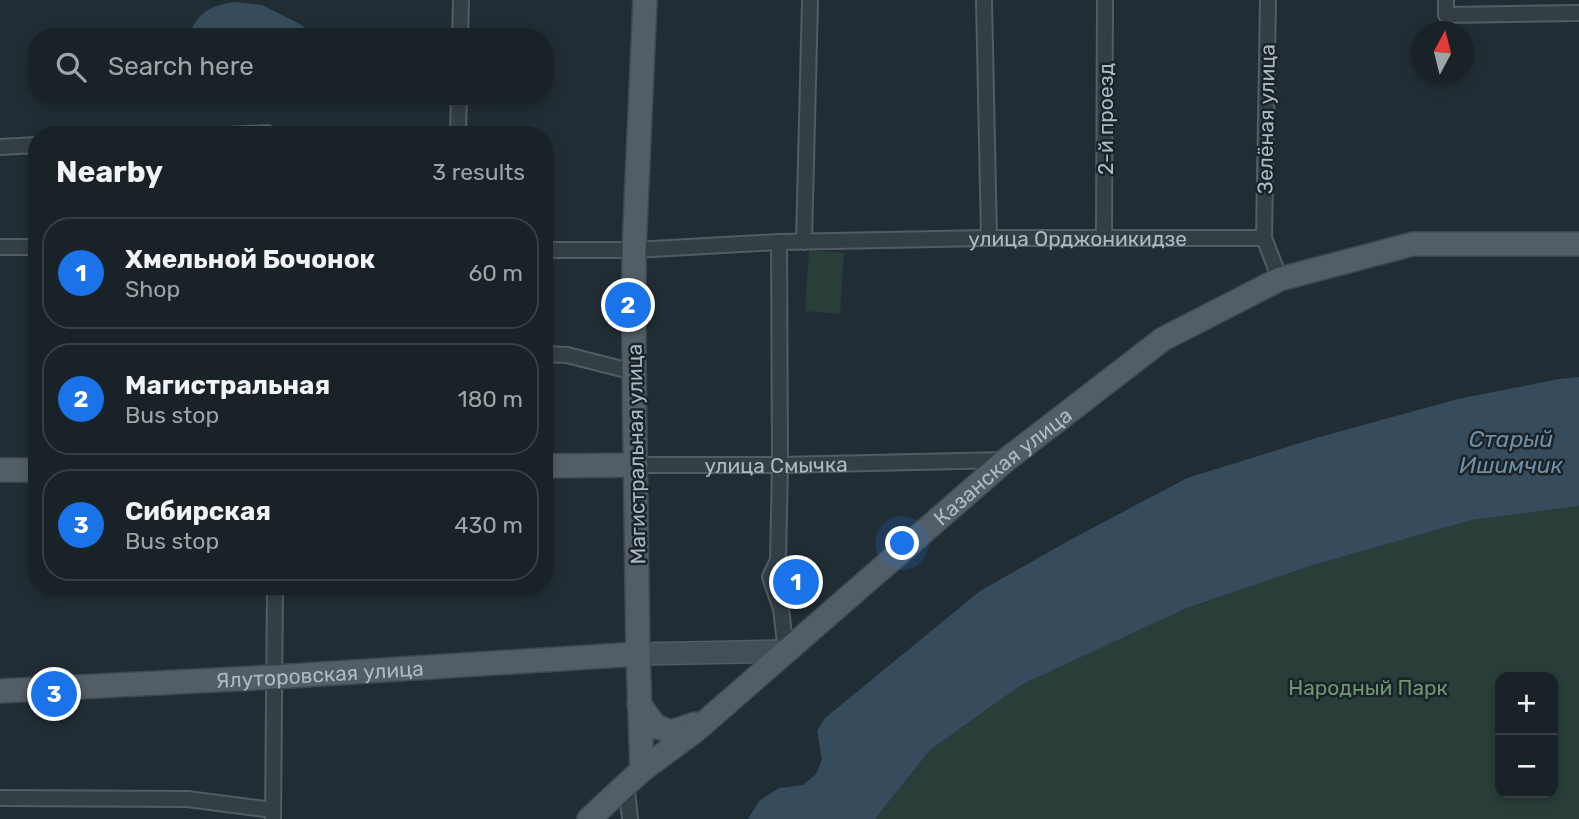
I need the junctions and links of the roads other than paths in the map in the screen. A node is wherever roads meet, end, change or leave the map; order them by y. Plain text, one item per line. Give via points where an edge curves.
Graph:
1 (461, 0) edge
2 (645, 0) edge
3 (810, 0) edge
4 (984, 0) edge
5 (1105, 0) edge
6 (1268, 0) edge
7 (1446, 0) edge
8 (1579, 13) edge
9 (460, 28) edge
10 (459, 105) edge
11 (458, 126) edge
12 (28, 145) edge
13 (0, 147) edge
14 (989, 238) junction
15 (1104, 238) junction
16 (1264, 238) junction
17 (779, 242) junction
18 (804, 242) junction
19 (1579, 244) edge
20 (0, 247) edge
21 (28, 247) edge
22 (553, 250) edge
23 (634, 250) junction
24 (1280, 279) junction
25 (553, 354) edge
26 (634, 372) junction
27 (1006, 460) junction
28 (636, 465) junction
29 (780, 465) junction
30 (553, 466) edge
31 (0, 470) edge
32 (28, 470) edge
33 (275, 595) edge
34 (786, 651) junction
35 (638, 654) junction
36 (274, 677) junction
37 (0, 691) edge
38 (639, 704) junction
39 (710, 718) junction
40 (642, 770) junction
41 (0, 798) edge
42 (273, 814) edge
43 (589, 819) edge
44 (630, 819) edge

1 - 9 street
2 - 23 main road, Магистральная улица
3 - 18 street
4 - 14 street
5 - 15 street, 2-й проезд
6 - 16 street, Зелёная улица
7 - 8 street via 1446,15
10 - 11 street
12 - 13 street
14 - 15 street, улица Орджоникидзе
14 - 18 street, улица Орджоникидзе
15 - 16 street, улица Орджоникидзе
16 - 24 street
17 - 18 street, улица Орджоникидзе
17 - 23 street, улица Орджоникидзе
17 - 29 street
19 - 24 main road via 1413,244
20 - 21 street
22 - 23 street, улица Орджоникидзе
23 - 26 main road, Магистральная улица
24 - 27 main road, Казанская улица via 1164,339
25 - 26 street
26 - 28 main road, Магистральная улица
27 - 29 street, улица Смычка
27 - 34 main road, Казанская улица
28 - 29 street, улица Смычка
28 - 30 main road, улица Смычка
28 - 35 main road, Магистральная улица
29 - 34 street via 778,559 770,577 781,609
31 - 32 main road
33 - 36 street
34 - 35 street
34 - 39 main road, Казанская улица
35 - 36 main road, Ялуторовская улица
35 - 38 main road, Магистральная улица
36 - 37 main road, Ялуторовская улица
36 - 42 street
38 - 39 main road via 655,726 671,732
38 - 40 main road, Магистральная улица
39 - 40 main road, Казанская улица
40 - 43 main road, Казанская улица
40 - 44 street, Магистральная улица via 626,790
41 - 42 street via 187,799

